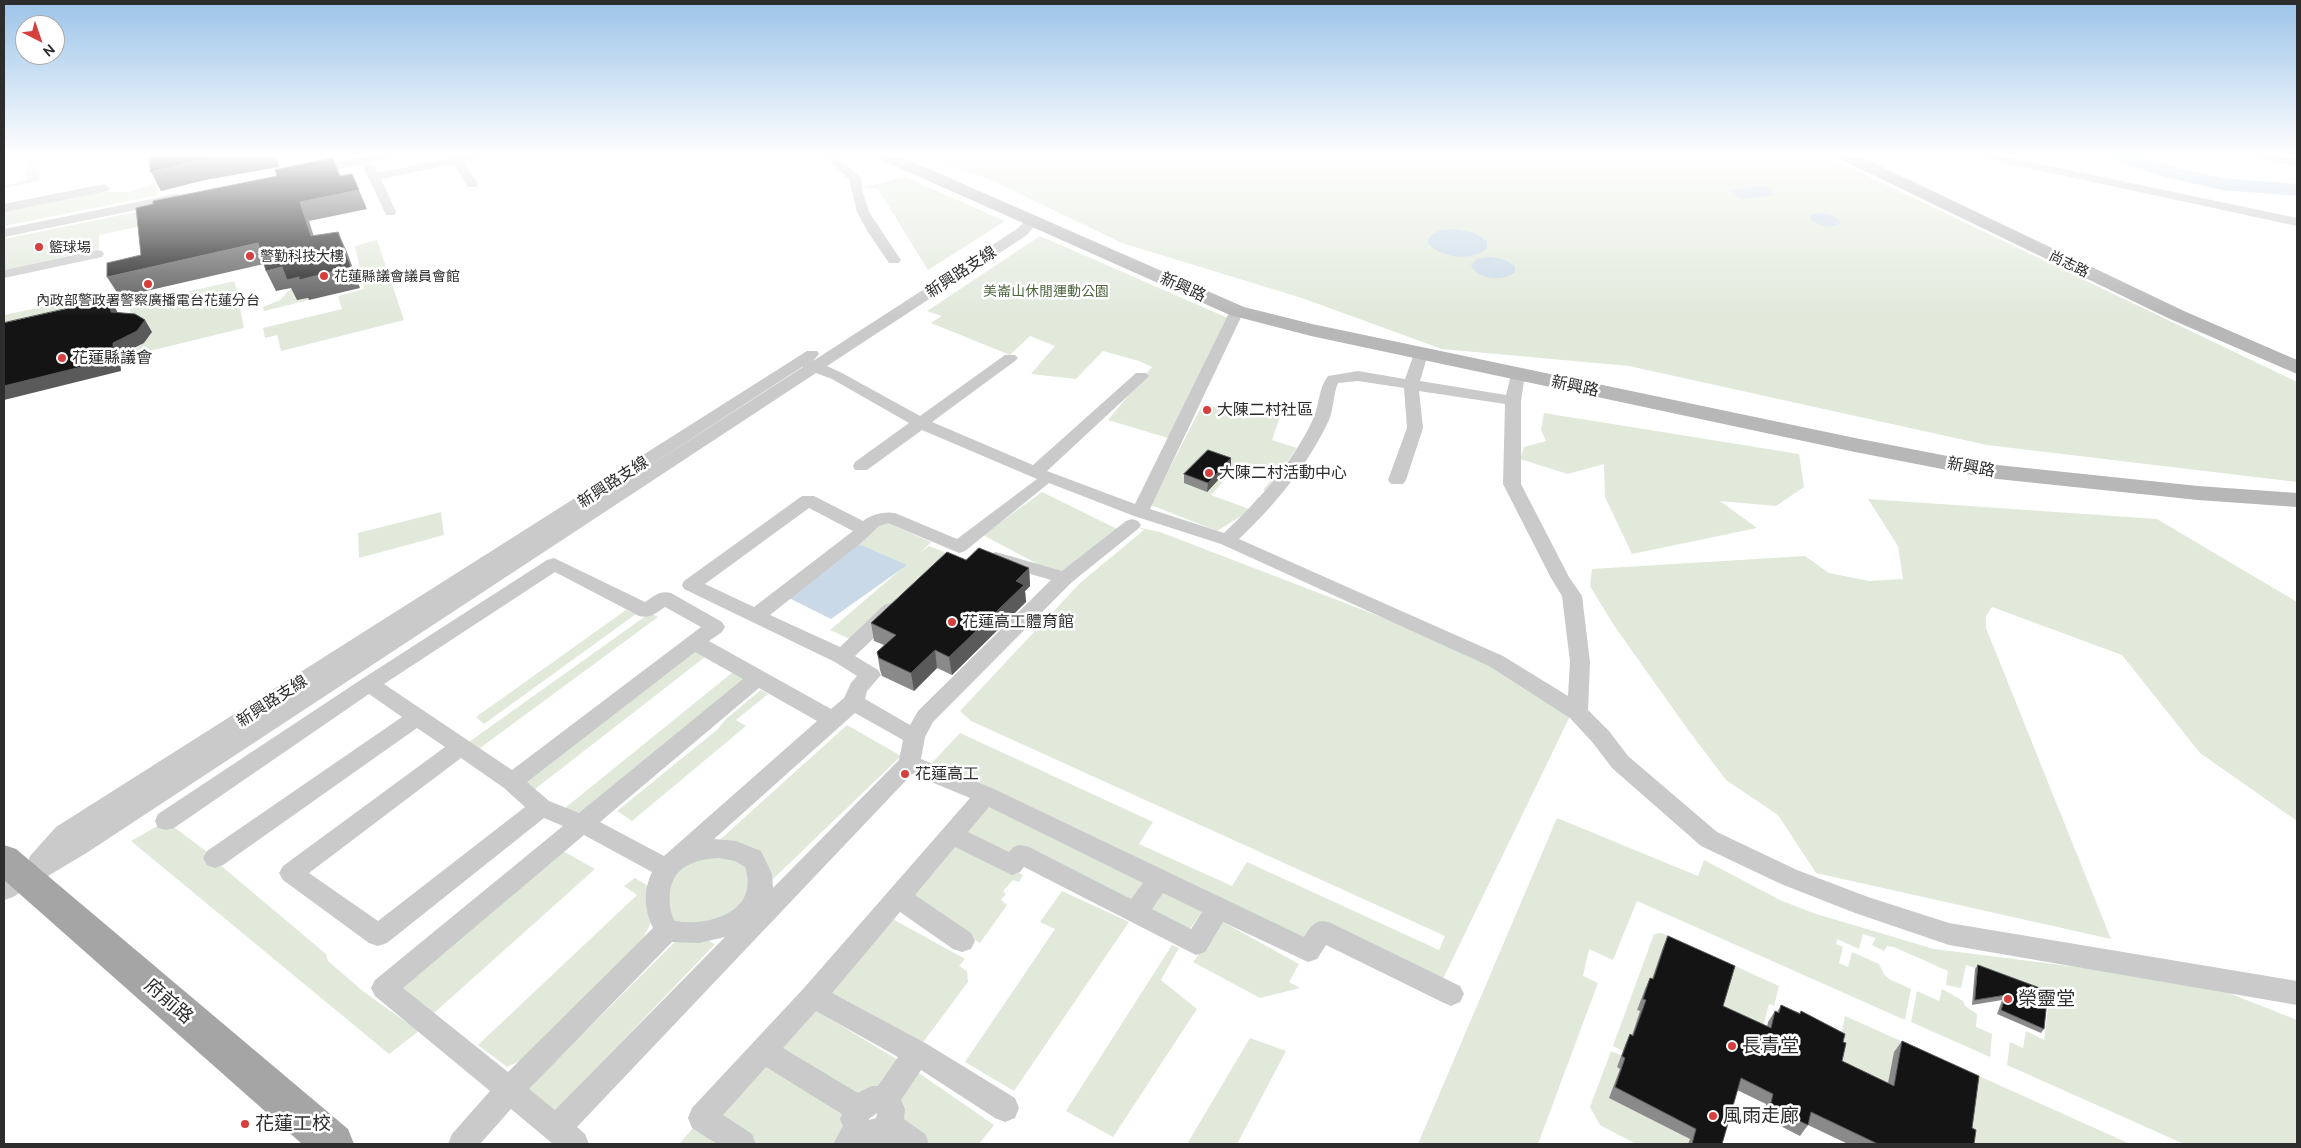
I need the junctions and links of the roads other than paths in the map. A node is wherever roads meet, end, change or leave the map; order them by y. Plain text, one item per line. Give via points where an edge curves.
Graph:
1 (123, 209) edge
2 (388, 209) edge
3 (862, 209) edge
4 (1007, 209) edge
5 (1955, 209) edge
6 (2234, 209) edge
7 (390, 212) dead end
8 (1033, 220) junction
9 (2297, 222) edge
10 (4, 233) edge
11 (97, 254) dead end
12 (894, 260) dead end
13 (4, 274) edge
14 (1237, 311) junction
15 (1421, 354) junction
16 (1010, 358) dead end
17 (809, 364) junction
18 (2297, 368) edge
19 (1517, 374) junction
20 (1141, 376) dead end
21 (1411, 384) junction
22 (1513, 402) junction
23 (922, 424) junction
24 (861, 466) dead end
25 (1038, 478) junction
26 (1397, 480) dead end
27 (2297, 500) edge
28 (1136, 518) junction
29 (864, 528) junction
30 (1227, 540) junction
31 (952, 553) junction
32 (1065, 578) junction
33 (904, 598) edge
34 (755, 616) junction
35 (694, 642) junction
36 (842, 657) junction
37 (757, 678) junction
38 (369, 684) junction
39 (853, 702) junction
40 (1577, 712) junction
41 (418, 717) junction
42 (834, 721) junction
43 (914, 737) junction
44 (460, 747) junction
45 (908, 763) junction
46 (512, 782) junction
47 (986, 795) junction
48 (540, 806) junction
49 (166, 821) dead end
50 (581, 823) junction
51 (953, 835) junction
52 (215, 858) dead end
53 (670, 864) junction
54 (11, 875) edge
55 (1158, 880) junction
56 (898, 897) junction
57 (1218, 908) junction
58 (1135, 913) junction
59 (751, 917) junction
60 (668, 930) junction
61 (962, 941) dead end
62 (2297, 993) edge
63 (1451, 994) dead end
64 (813, 996) junction
65 (763, 1050) junction
66 (917, 1053) junction
67 (509, 1090) junction
68 (1005, 1108) dead end
69 (887, 1113) junction
70 (855, 1127) edge
71 (565, 1136) edge
72 (317, 1139) edge
73 (462, 1144) edge
74 (742, 1144) edge
75 (915, 1144) edge

1 - 10 street
2 - 7 street
3 - 12 street via 872,230
4 - 8 street, 新興路
5 - 18 street, 尚志路 via 2177,315
6 - 9 street
8 - 14 street, 新興路
8 - 17 street, 新興路支線 via 1022,232
11 - 13 street
14 - 15 street, 新興路
14 - 28 street
15 - 19 street, 新興路
15 - 21 street
16 - 23 street
17 - 23 street via 837,376
17 - 54 street, 新興路支線 via 89,840
19 - 22 street
19 - 27 street, 新興路 via 1988,471
20 - 25 street
21 - 22 street
21 - 26 street via 1415,428
21 - 30 street via 1358,376 1333,379 1322,417 1286,480
22 - 40 street via 1512,484 1572,596 1580,662
23 - 24 street
23 - 25 street
25 - 28 street
25 - 31 street
28 - 30 street
28 - 32 street
29 - 31 street via 889,517
29 - 34 street via 856,538
29 - 34 street via 808,500 691,585
30 - 40 street via 1496,661
31 - 32 street
32 - 43 street via 925,717
33 - 36 street
34 - 36 street
35 - 37 street
35 - 38 street via 715,627 664,598 646,611 554,564
35 - 46 street
36 - 39 street via 871,675 858,688
37 - 42 street
37 - 50 street
38 - 41 street
38 - 49 street
39 - 42 street
39 - 43 street
40 - 62 street via 1620,762 1709,839 1789,877 1949,934
41 - 44 street
41 - 52 street
42 - 53 street
43 - 45 street
44 - 46 street
44 - 48 street via 291,873 378,935
45 - 47 street
45 - 59 street
46 - 48 street
47 - 51 street
47 - 55 street
48 - 50 street
50 - 53 street
50 - 67 street via 384,988
51 - 56 street
51 - 58 street via 1012,864 1020,854
53 - 59 street via 702,849 713,848 738,850 754,858 763,885
53 - 60 street via 657,885 656,893 662,922
54 - 72 main road, 府前路
55 - 57 street
55 - 58 street
56 - 61 street
56 - 64 street
57 - 58 street via 1196,944
57 - 63 street via 1308,951 1322,931
59 - 60 street via 708,932 687,934
59 - 71 street
60 - 67 street
64 - 65 street
64 - 66 street
65 - 70 street
65 - 74 street via 702,1118
66 - 68 street
66 - 69 street
67 - 71 street
67 - 73 street
69 - 70 street via 876,1135 861,1133
69 - 75 street

